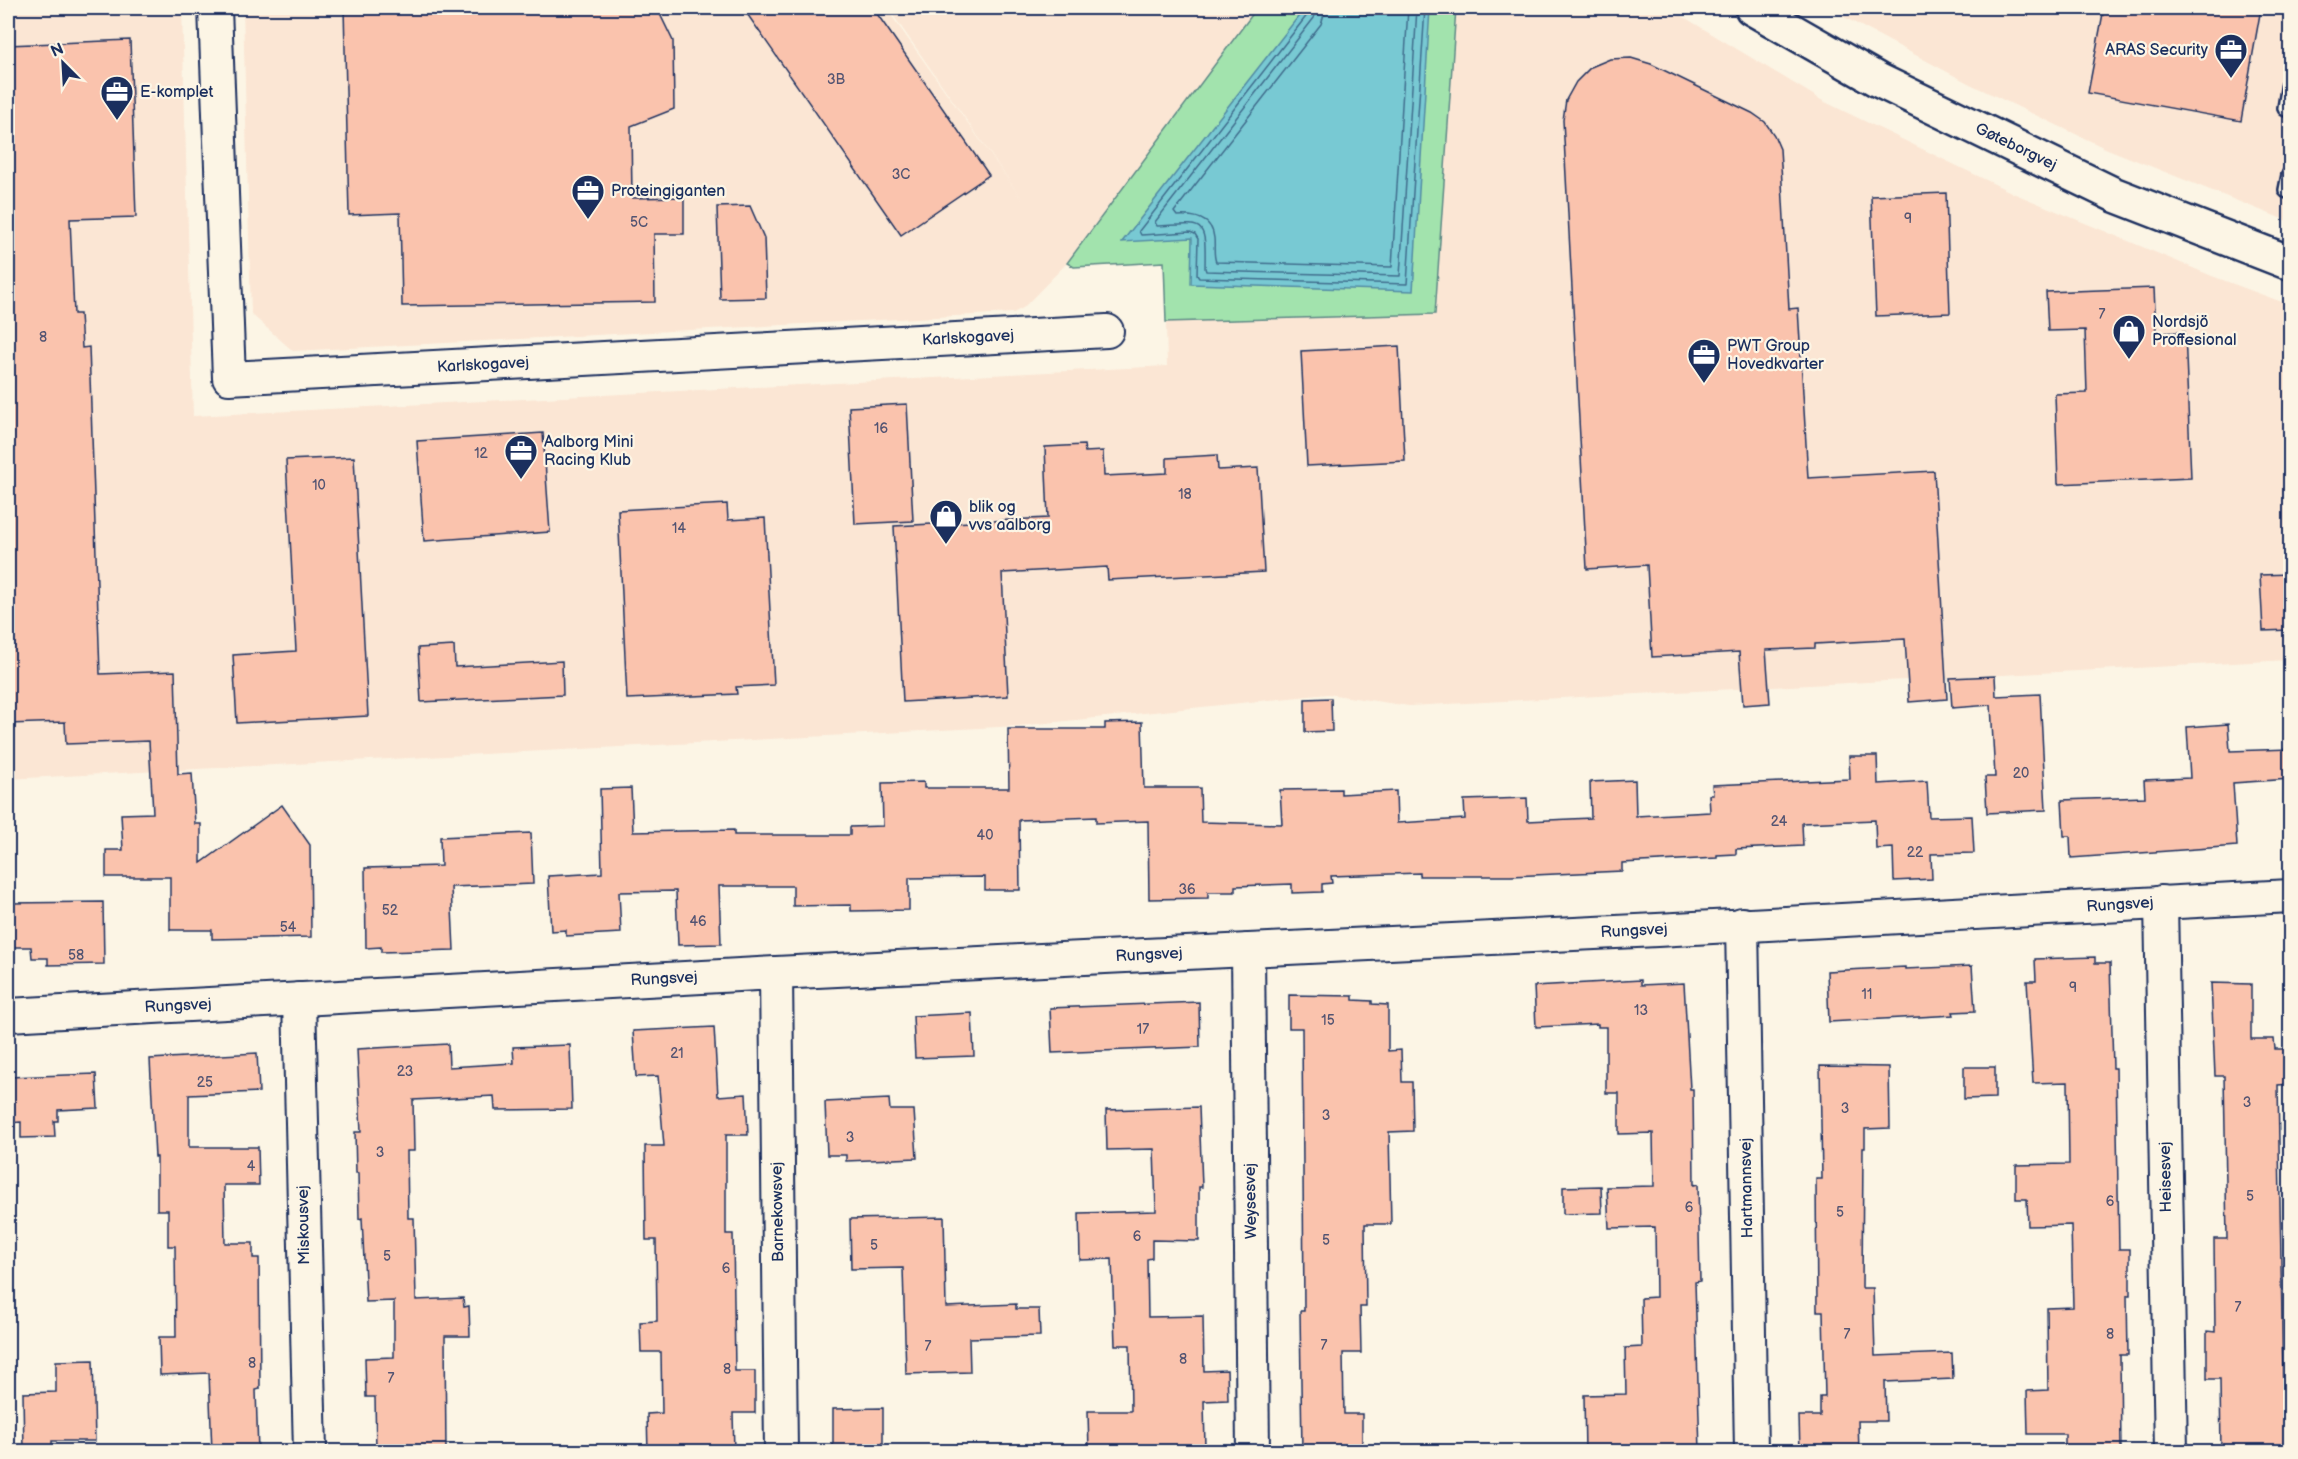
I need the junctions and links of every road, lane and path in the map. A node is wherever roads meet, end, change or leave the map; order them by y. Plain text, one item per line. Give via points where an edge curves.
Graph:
1 (215, 8) edge
2 (1752, 8) edge
3 (2290, 83) edge
4 (2290, 109) edge
5 (2290, 262) edge
6 (1107, 331) dead end
7 (2290, 896) edge
8 (2161, 902) junction
9 (1742, 924) junction
10 (1248, 950) junction
11 (776, 973) junction
12 (299, 999) junction
13 (8, 1015) edge
14 (310, 1452) edge
15 (781, 1452) edge
16 (1253, 1452) edge
17 (1751, 1452) edge
18 (2171, 1452) edge

1 - 6 street, Karlskogavej via 229,378
2 - 5 street, Gøteborgvej via 1878,80 2115,195
3 - 4 lane via 2286,108
7 - 8 street, Rungsvej
8 - 9 street, Rungsvej
8 - 18 street, Heisesvej
9 - 10 street, Rungsvej
9 - 17 street, Hartmannsvej
10 - 11 street, Rungsvej
10 - 16 street, Weysesvej
11 - 12 street, Rungsvej
11 - 15 street, Barnekowsvej
12 - 13 street, Rungsvej
12 - 14 street, Miskousvej

